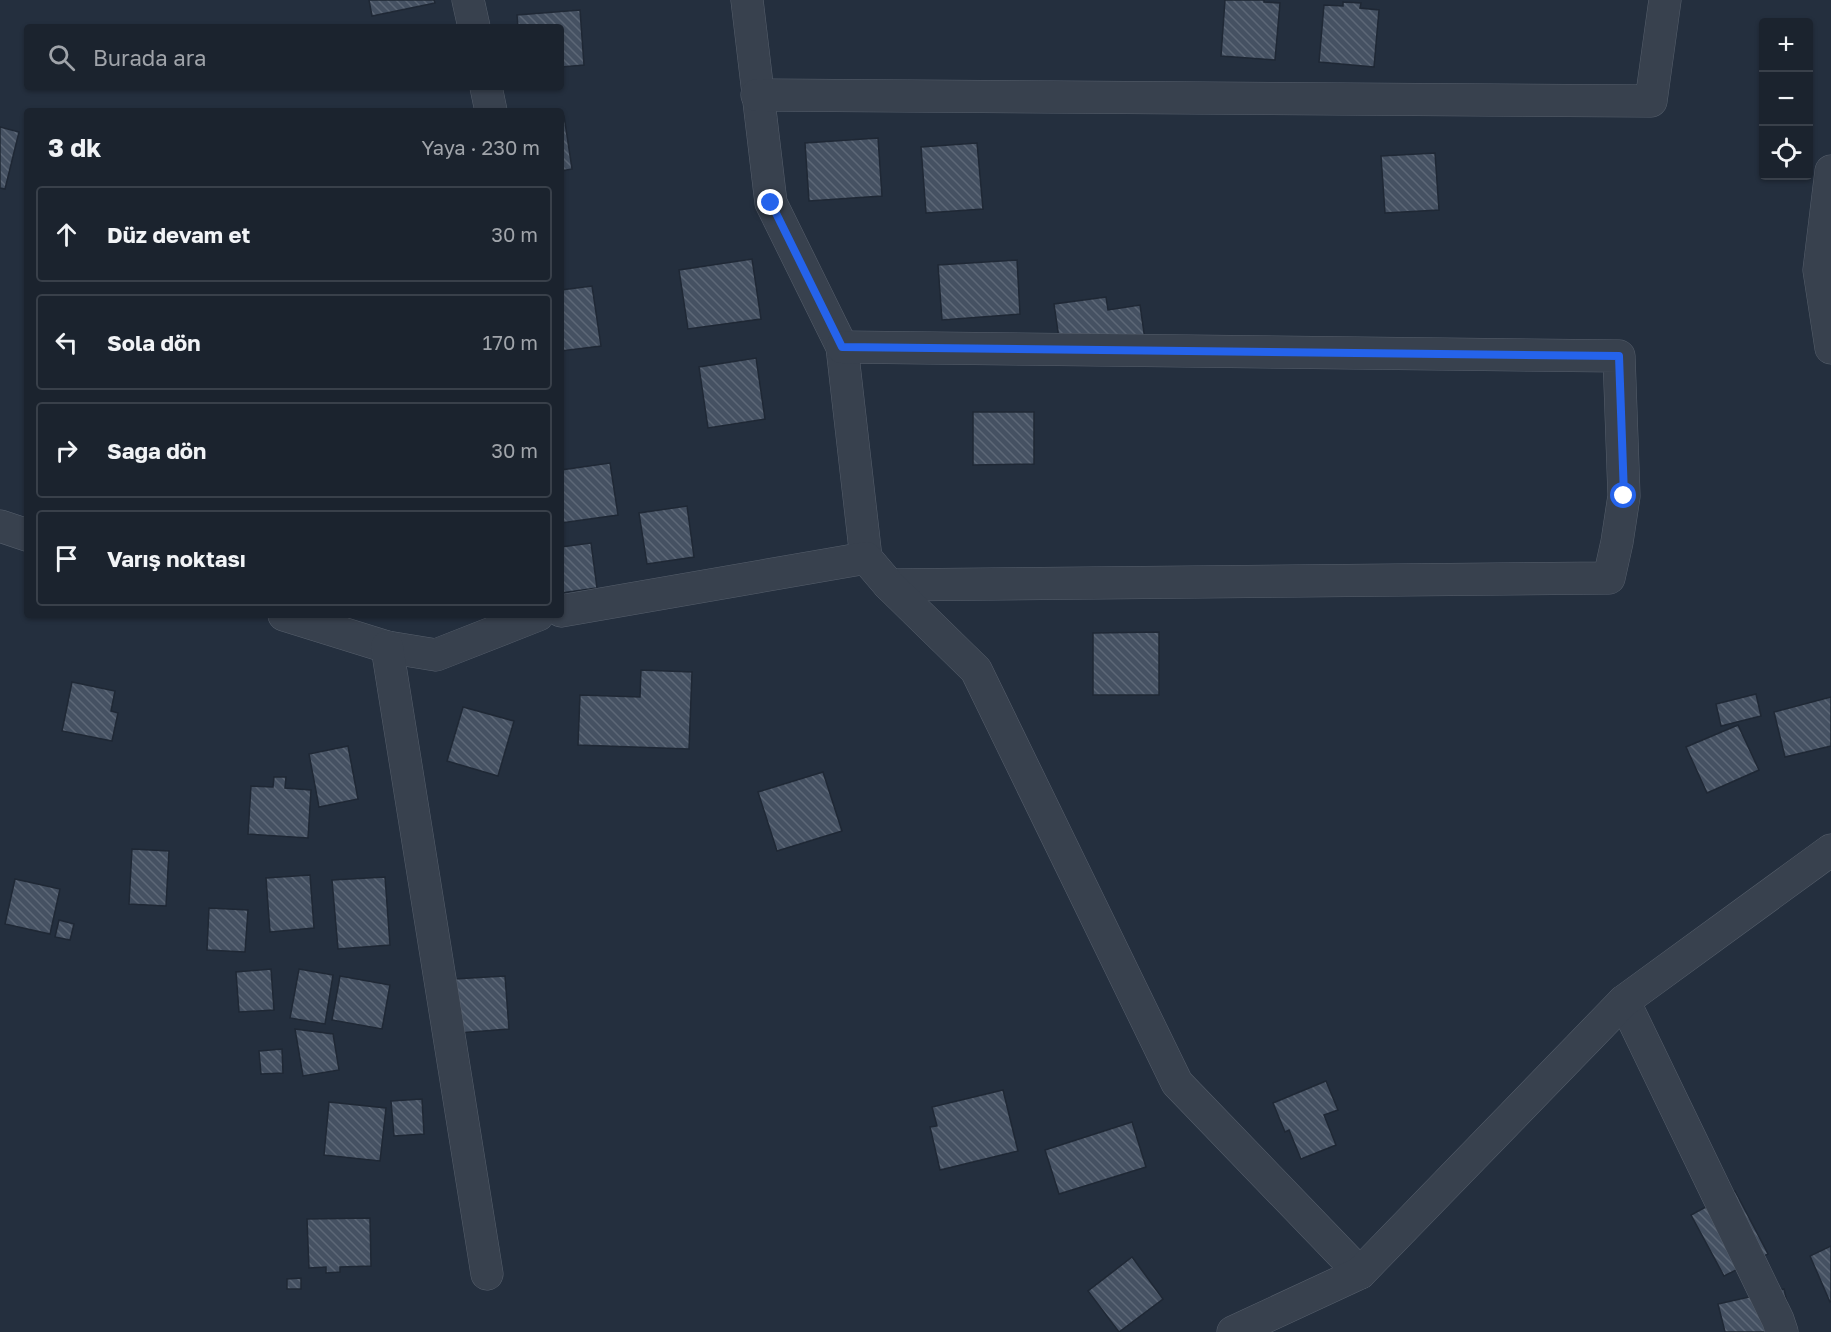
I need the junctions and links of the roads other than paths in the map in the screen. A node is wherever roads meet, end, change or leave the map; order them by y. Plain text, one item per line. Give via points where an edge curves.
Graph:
1 (468, 0) edge
2 (747, 0) edge
3 (1665, 0) edge
4 (473, 24) edge
5 (487, 90) edge
6 (757, 96) junction
7 (490, 108) edge
8 (1831, 171) edge
9 (842, 347) junction
10 (1831, 348) edge
11 (0, 526) edge
12 (24, 534) edge
13 (866, 558) junction
14 (890, 585) junction
15 (564, 610) edge
16 (294, 618) edge
17 (530, 618) edge
18 (387, 647) junction
19 (1831, 850) edge
20 (1623, 1001) junction
21 (1360, 1273) junction
22 (487, 1274) dead end
23 (1233, 1332) edge
24 (1782, 1332) edge

1 - 4 street
2 - 6 street
3 - 6 street via 1651,100
5 - 7 street
6 - 9 street via 771,203
8 - 10 street via 1819,270
9 - 13 street
9 - 14 street via 1619,356 1624,496 1609,578
11 - 12 street
13 - 14 street
13 - 15 street
14 - 21 street via 976,670 1177,1083
16 - 18 street
17 - 18 street via 436,655
18 - 22 street
19 - 20 street
20 - 21 street
20 - 24 street
21 - 23 street

